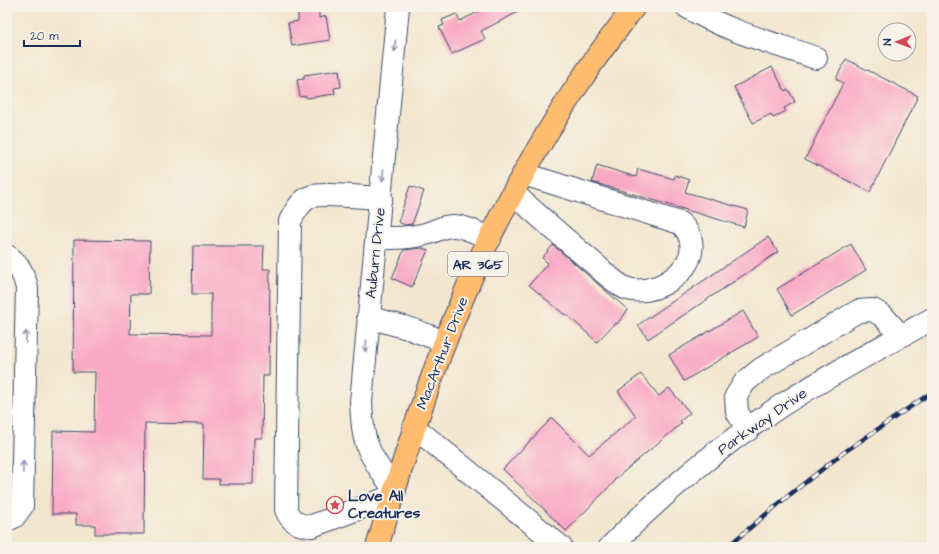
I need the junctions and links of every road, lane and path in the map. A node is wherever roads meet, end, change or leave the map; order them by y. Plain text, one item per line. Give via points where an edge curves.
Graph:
1 (398, 7) edge
2 (634, 7) edge
3 (687, 7) edge
4 (816, 58) dead end
5 (524, 174) junction
6 (513, 193) junction
7 (381, 198) junction
8 (378, 237) junction
9 (490, 239) junction
10 (7, 256) edge
11 (368, 317) junction
12 (932, 319) edge
13 (901, 336) junction
14 (445, 342) junction
15 (414, 427) junction
16 (748, 430) junction
17 (394, 493) junction
18 (7, 520) edge
19 (377, 547) edge
20 (561, 547) edge
21 (610, 547) edge

1 -> 7 street, Auburn Drive
2 - 5 main road, MacArthur Drive / AR 365 via 592,64
3 - 4 street via 722,25
5 - 6 main road, MacArthur Drive / AR 365
5 - 6 street via 680,223 692,242 690,259 675,277 651,290 627,289
6 - 9 main road, MacArthur Drive / AR 365
7 - 8 street, Auburn Drive
7 - 17 street via 320,194 301,203 290,220 286,510 289,518 296,523 312,526
8 - 9 street via 412,237 441,227 454,226
8 - 11 street, Auburn Drive
9 - 14 main road, MacArthur Drive / AR 365
18 -> 10 street via 22,506 27,288 20,267
11 - 14 street
11 -> 17 street, Auburn Drive via 361,402 362,420 366,442
12 - 13 street, Parkway Drive
13 - 16 street, Parkway Drive via 824,379
13 - 16 street via 883,316 872,310 858,311 761,369 745,382 736,396 737,412
14 - 15 main road, MacArthur Drive / AR 365
15 - 17 main road, MacArthur Drive / AR 365
15 - 20 street
16 - 21 street, Parkway Drive via 663,496
17 - 19 main road, MacArthur Drive / AR 365

